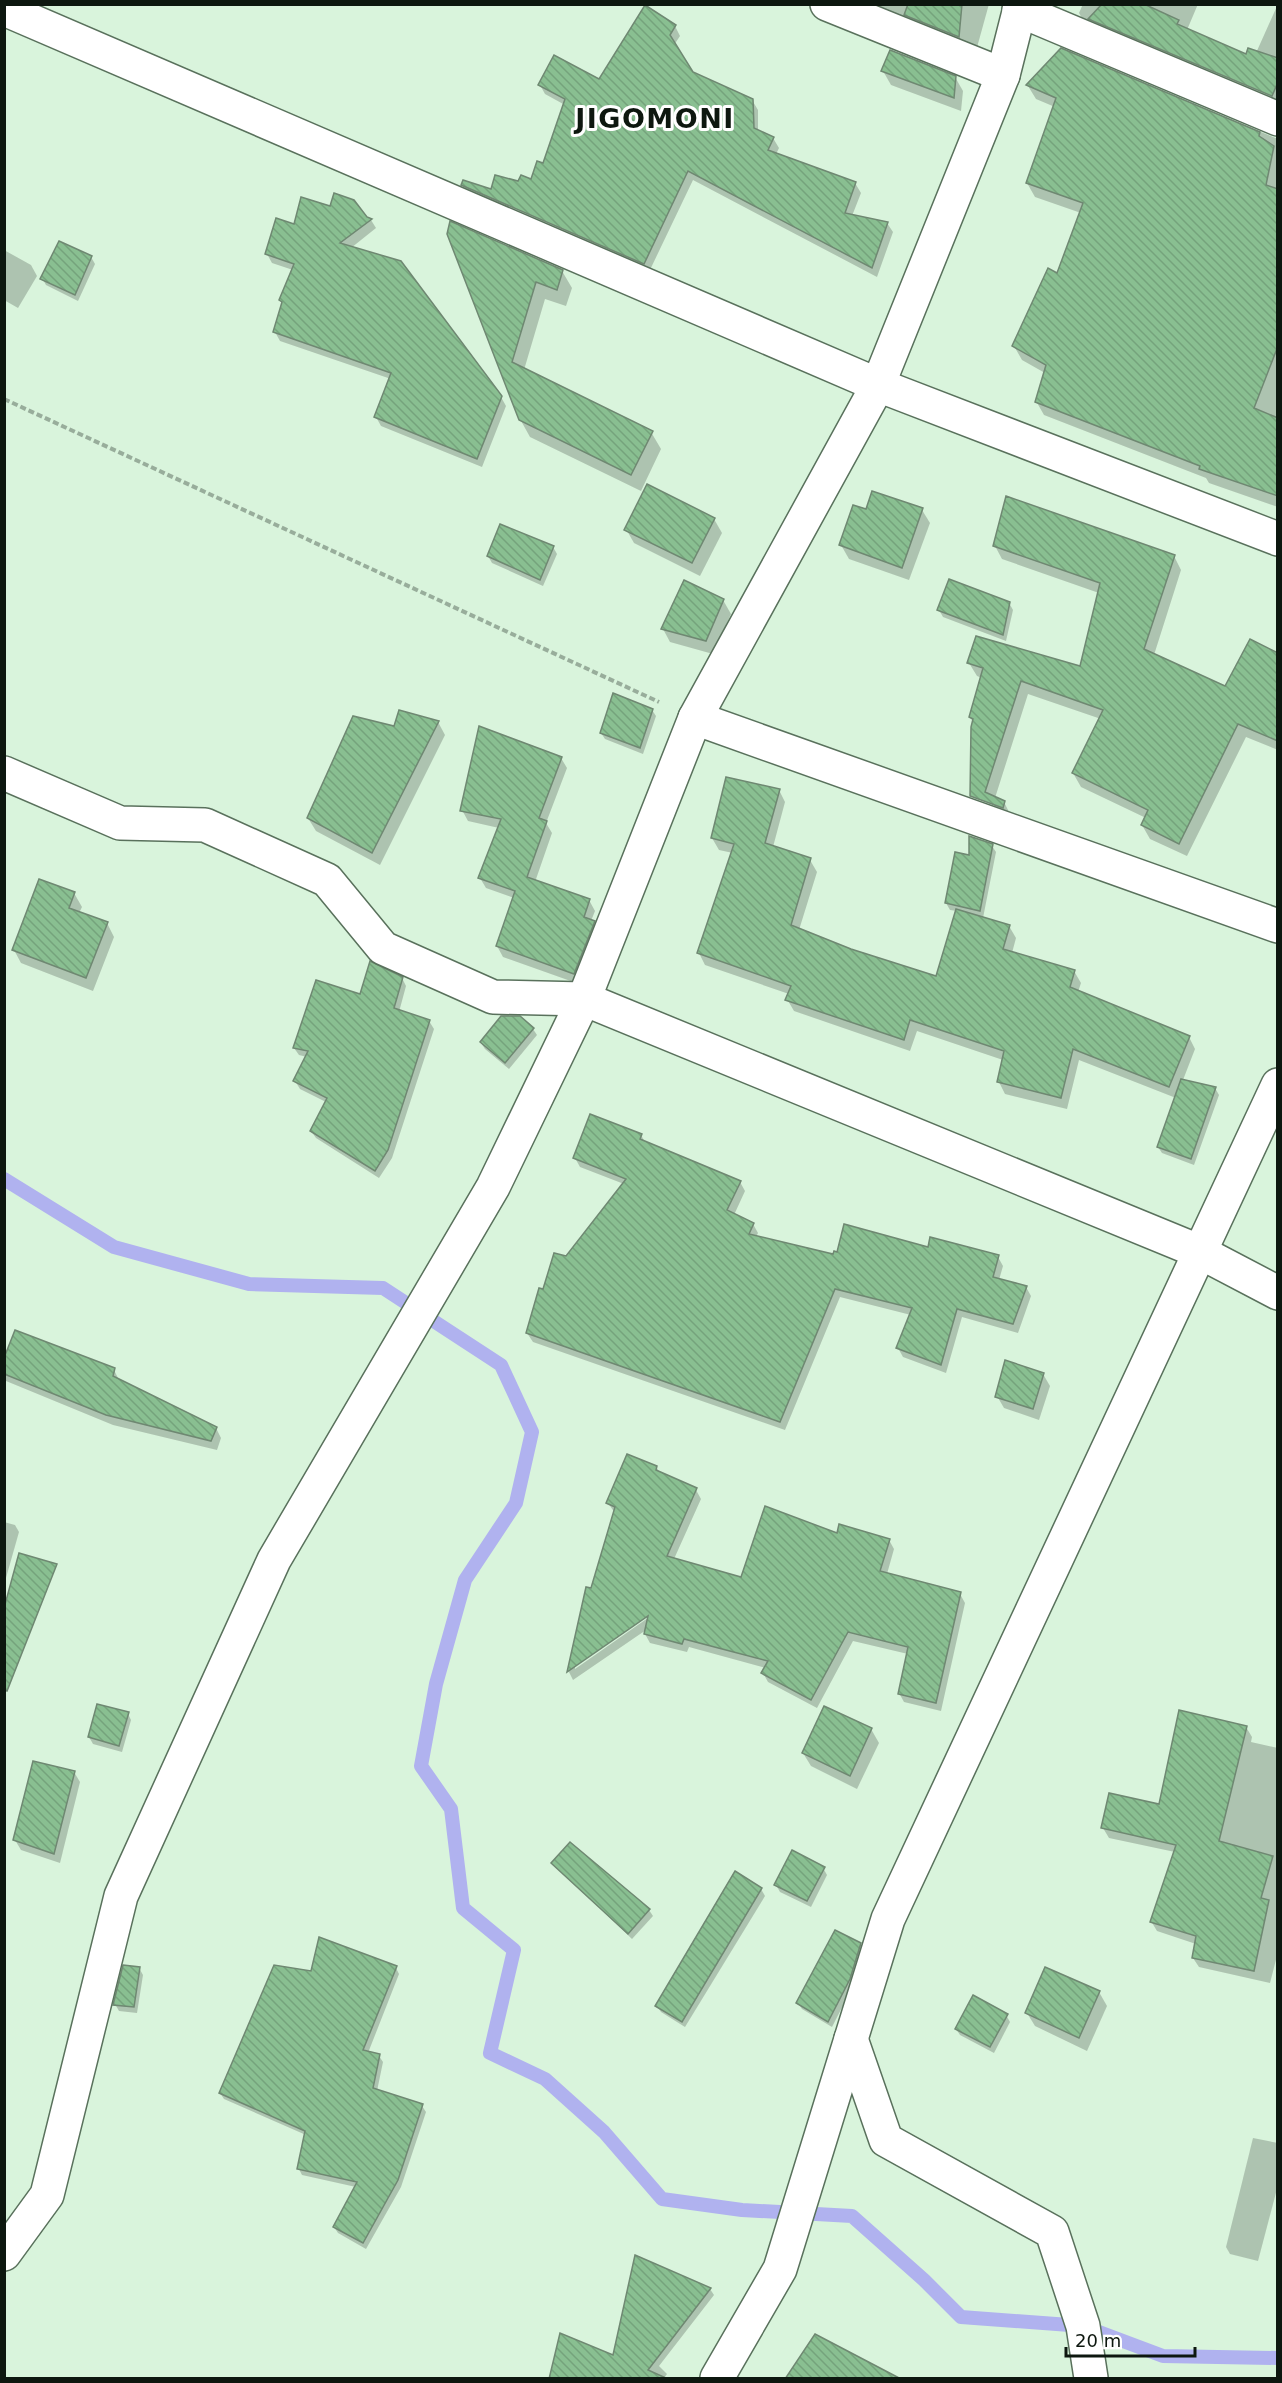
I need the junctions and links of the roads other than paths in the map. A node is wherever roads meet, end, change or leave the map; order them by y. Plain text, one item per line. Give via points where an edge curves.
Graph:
1 (827, 4) edge
2 (1020, 7) edge
3 (4, 9) edge
4 (1003, 75) junction
5 (1278, 119) edge
6 (878, 385) junction
7 (1278, 539) edge
8 (695, 718) junction
9 (4, 773) edge
10 (1278, 926) edge
11 (584, 999) junction
12 (1278, 1085) edge
13 (1198, 1251) junction
14 (1278, 1293) edge
15 (851, 2039) junction
16 (4, 2254) edge
17 (717, 2379) edge
18 (1091, 2379) edge

1 - 4 street
2 - 4 street
2 - 5 street
3 - 6 street
4 - 6 street
6 - 7 street
6 - 8 street
8 - 10 street
8 - 11 street
9 - 11 street via 120,823 205,825 327,880 383,948 493,997
11 - 13 street
11 - 16 street via 493,1187 274,1560 121,1896 47,2196
12 - 13 street
13 - 14 street
13 - 15 street via 888,1919
15 - 17 street via 780,2269
15 - 18 street via 886,2140 1052,2232 1083,2326

